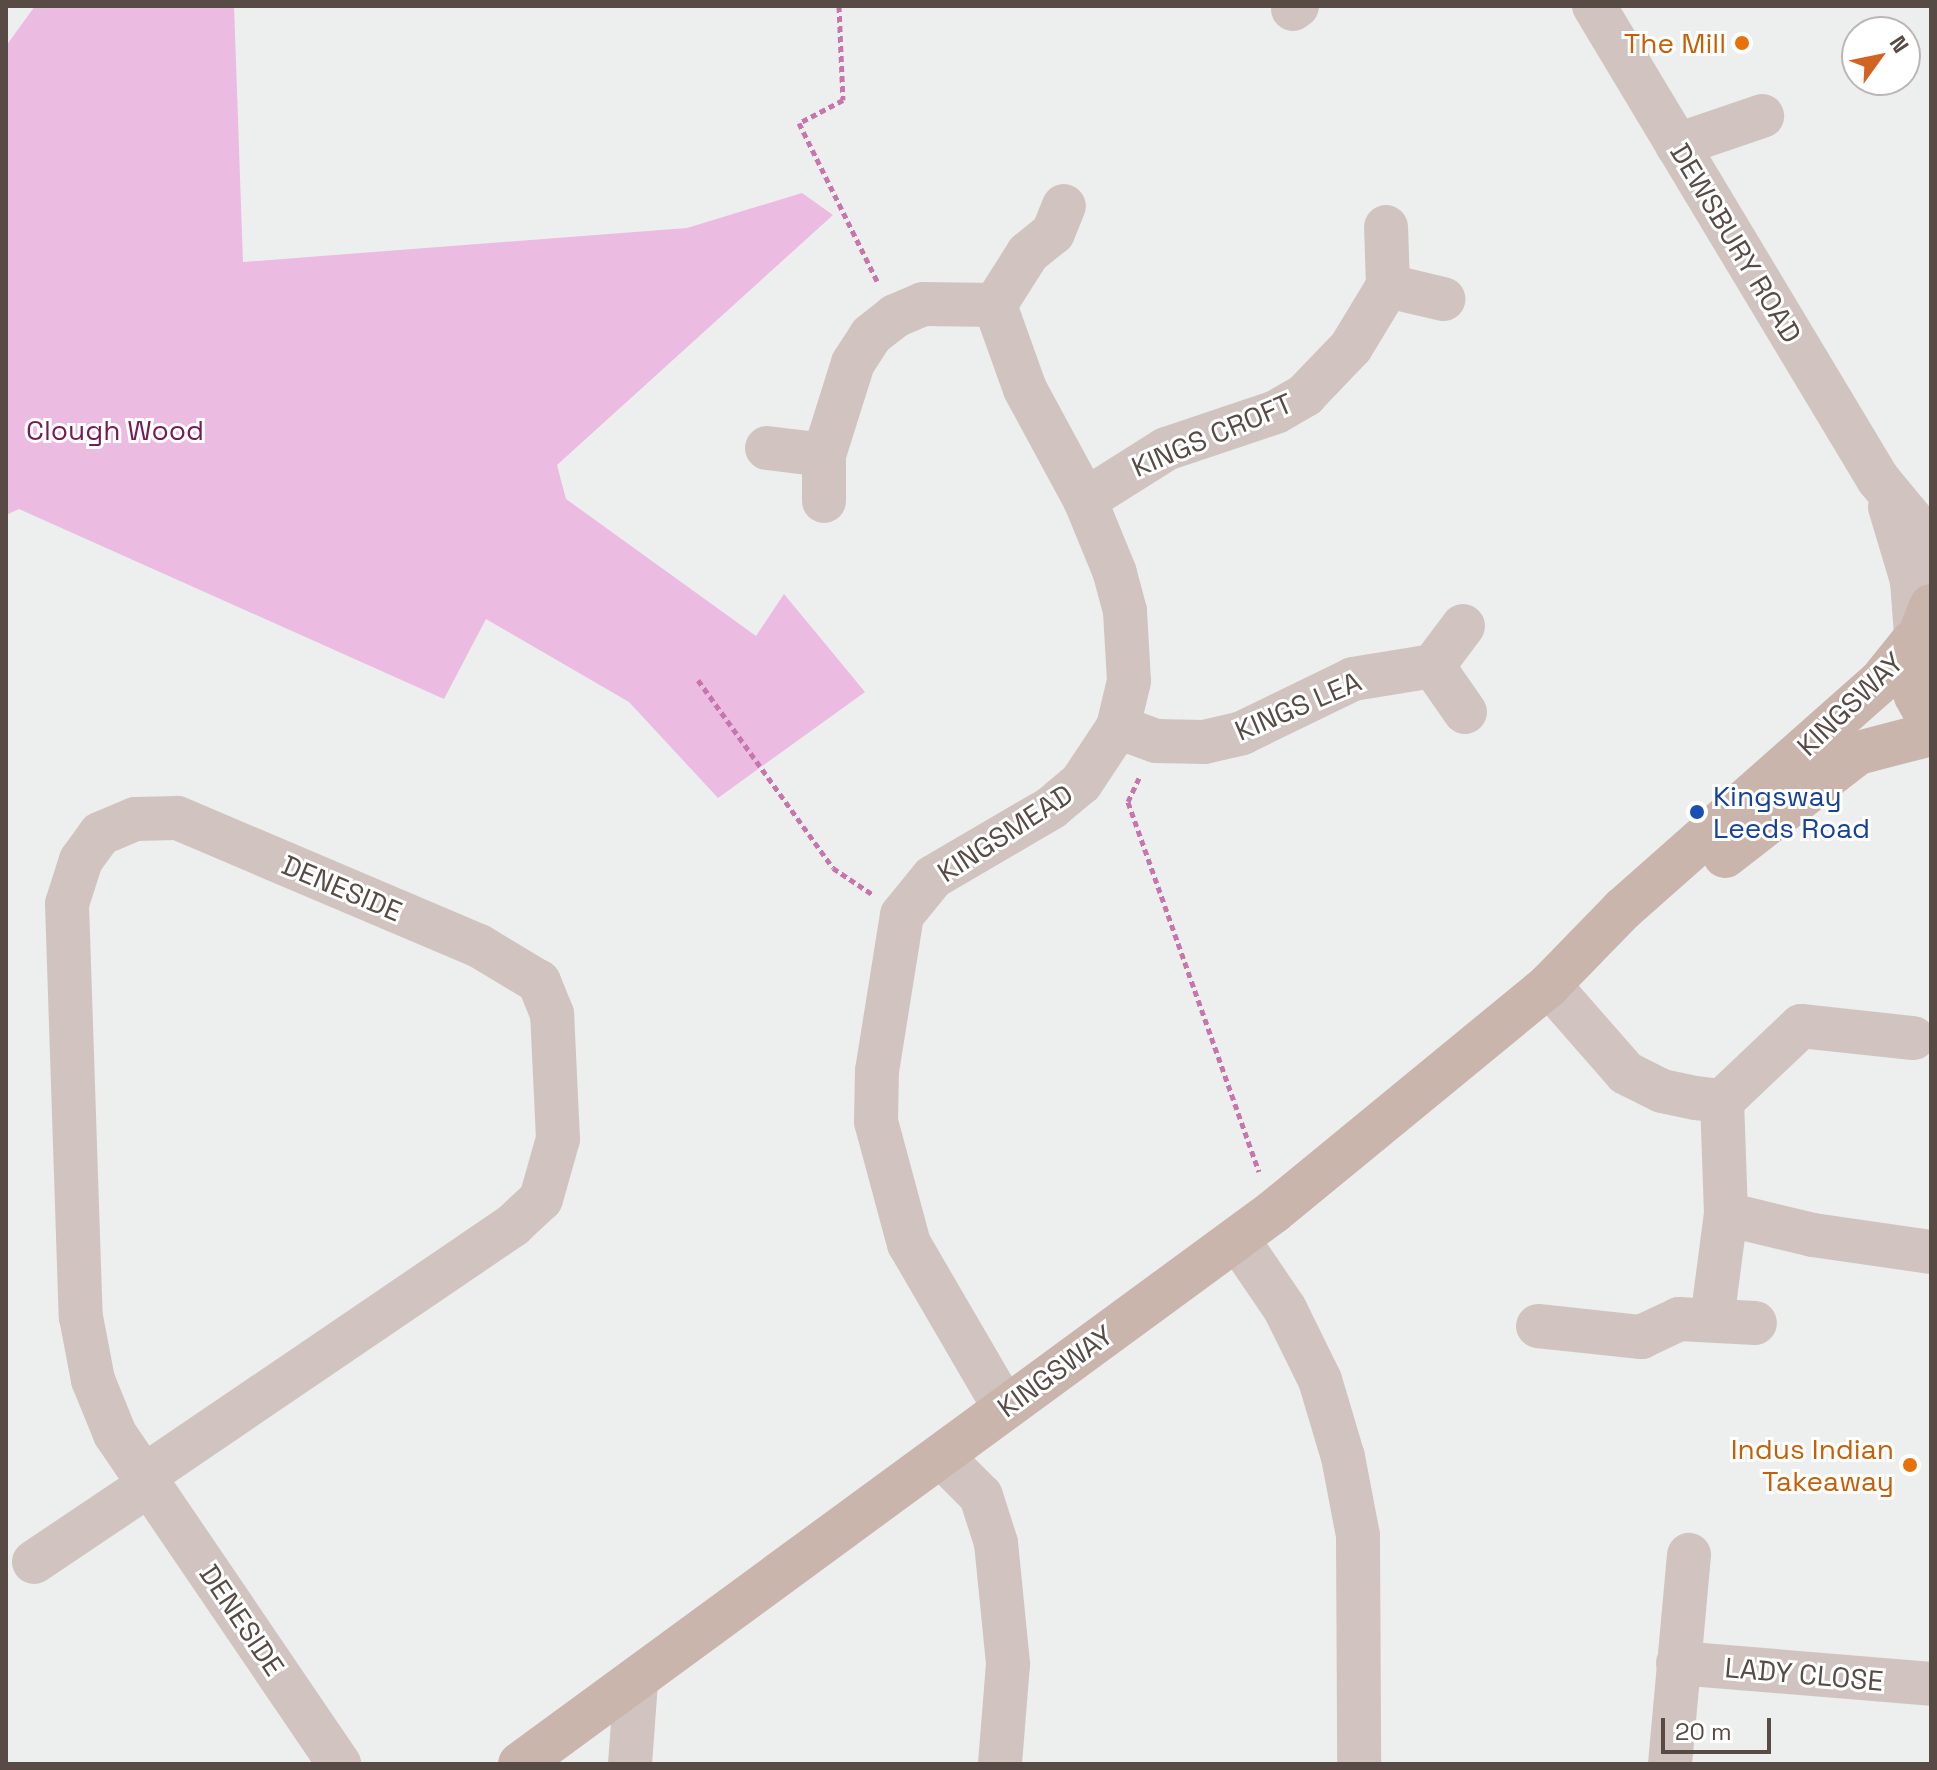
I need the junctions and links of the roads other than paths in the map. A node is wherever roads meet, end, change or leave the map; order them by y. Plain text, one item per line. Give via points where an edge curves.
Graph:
1 (1594, 6) edge
2 (1762, 116) dead end
3 (1677, 145) junction
4 (1064, 206) dead end
5 (1386, 227) dead end
6 (1388, 286) junction
7 (1443, 299) dead end
8 (995, 305) junction
9 (767, 448) dead end
10 (824, 455) junction
11 (1878, 479) junction
12 (1085, 500) junction
13 (824, 501) dead end
14 (1931, 543) edge
15 (1463, 626) dead end
16 (1920, 627) edge
17 (1433, 666) junction
18 (1465, 712) dead end
19 (1931, 723) edge
20 (1137, 734) junction
21 (1931, 734) edge
22 (1562, 973) junction
23 (1913, 1038) dead end
24 (1722, 1101) junction
25 (1726, 1214) junction
26 (1238, 1240) junction
27 (1931, 1252) edge
28 (1538, 1326) dead end
29 (1004, 1407) junction
30 (942, 1457) junction
31 (147, 1480) junction
32 (1689, 1555) dead end
33 (34, 1562) dead end
34 (1678, 1663) junction
35 (636, 1683) junction
36 (1931, 1684) edge
37 (339, 1764) edge
38 (520, 1764) edge
39 (630, 1764) edge
40 (1000, 1764) edge
41 (1359, 1764) edge
42 (1670, 1764) edge

1 - 3 street, DEWSBURY ROAD
2 - 3 street
3 - 11 street, DEWSBURY ROAD
4 - 8 street via 1053,233 1028,253
5 - 6 street
6 - 7 street
6 - 12 street, KINGS CROFT via 1351,347 1305,395 1276,412 1166,449
8 - 10 street via 923,304 895,316 871,335 853,363
8 - 12 street, KINGSMEAD via 1045,434
9 - 10 street
10 - 13 street
11 - 14 street, DEWSBURY ROAD
11 - 16 street, DEWSBURY ROAD via 1905,555
12 - 20 street, KINGSMEAD via 1125,611
15 - 17 street
16 - 19 main road via 1910,675
16 - 22 main road, KINGSWAY via 1880,682 1623,909
17 - 18 street
17 - 20 street, KINGS LEA via 1353,679 1242,733 1204,742
20 - 29 street, KINGSMEAD via 1051,808 933,877 902,915 883,1023 876,1122 909,1244
21 - 22 main road, KINGSWAY via 1858,753 1633,928
22 - 24 street via 1626,1073 1662,1091
22 - 26 main road, KINGSWAY
23 - 24 street via 1801,1026
24 - 25 street
25 - 27 street via 1813,1235
25 - 28 street via 1734,1322 1679,1319 1641,1337
26 - 29 main road, KINGSWAY
26 - 41 street via 1320,1380 1343,1457 1358,1536
29 - 30 main road, KINGSWAY
30 - 35 main road, KINGSWAY
30 - 40 street via 981,1496 996,1543 1008,1664
31 - 31 street, DENESIDE via 115,1434 93,1380 81,1317 64,946 67,904 81,860 100,834 135,819 177,818 479,946 539,982 552,1014 558,1139 541,1199 513,1225
31 - 33 street
31 - 37 street, DENESIDE
32 - 34 street
34 - 36 street, LADY CLOSE
34 - 42 street
35 - 38 main road, KINGSWAY
35 - 39 street

